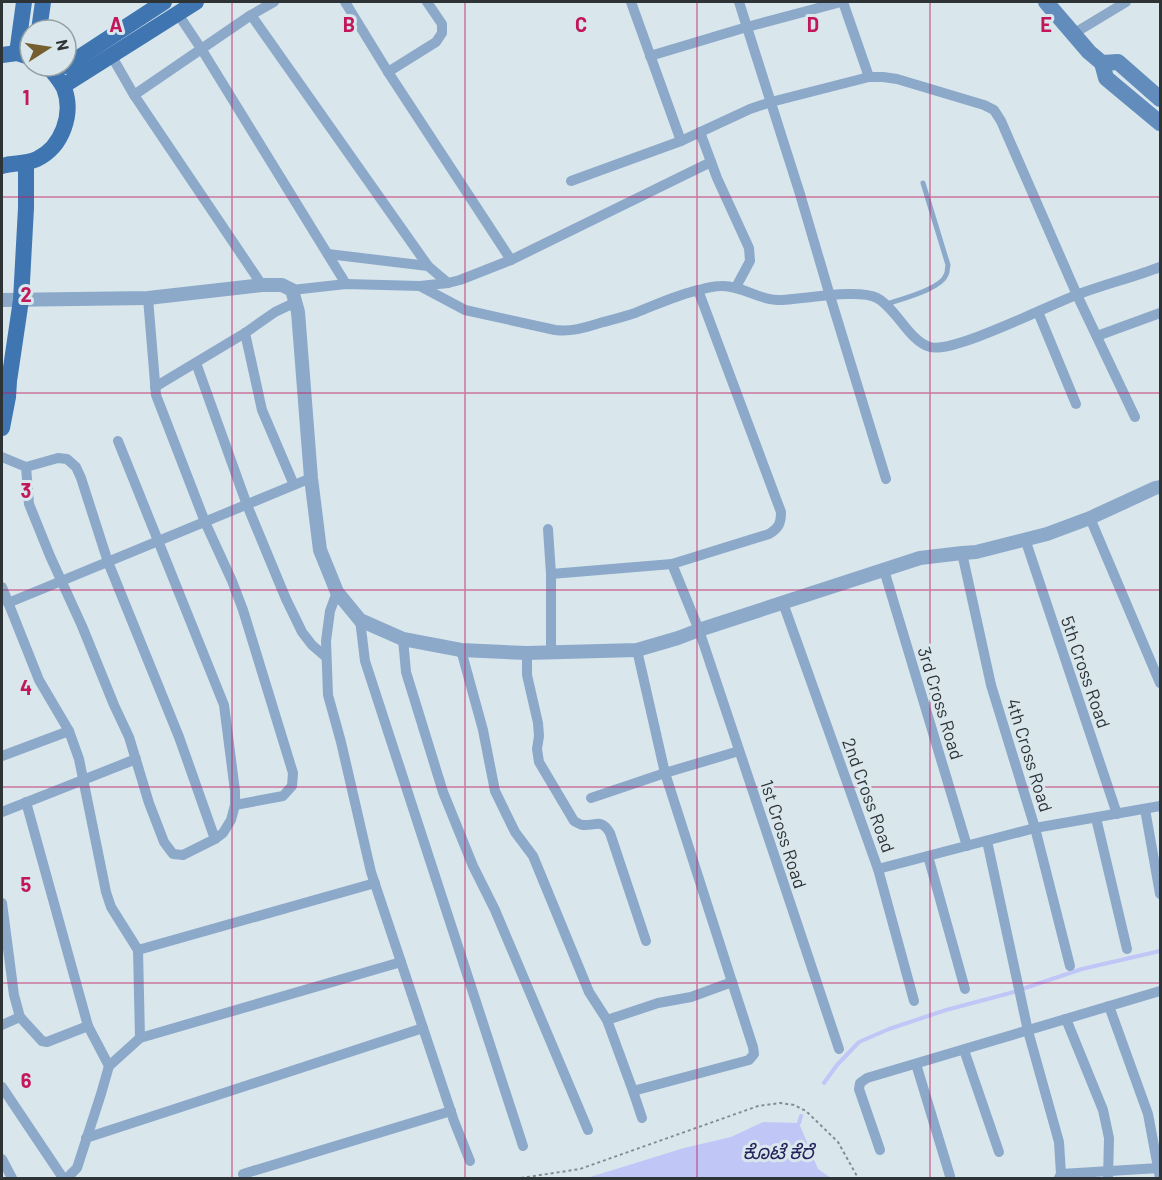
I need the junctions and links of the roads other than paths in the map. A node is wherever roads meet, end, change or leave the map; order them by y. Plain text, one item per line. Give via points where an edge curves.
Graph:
1 (24, 2) edge
2 (43, 2) edge
3 (164, 2) edge
4 (196, 2) edge
5 (274, 2) edge
6 (345, 2) edge
7 (427, 2) edge
8 (631, 2) edge
9 (739, 2) edge
10 (842, 2) edge
11 (1046, 2) edge
12 (1126, 2) edge
13 (177, 14) junction
14 (251, 15) junction
15 (41, 18) edge
16 (747, 27) junction
17 (1073, 34) junction
18 (202, 50) junction
19 (16, 55) edge
20 (111, 55) junction
21 (650, 56) junction
22 (78, 59) edge
23 (1102, 63) junction
24 (78, 65) edge
25 (388, 72) junction
26 (869, 77) junction
27 (61, 78) edge
28 (134, 95) junction
29 (1161, 99) edge
30 (771, 102) junction
31 (1161, 123) edge
32 (700, 132) junction
33 (681, 141) junction
34 (711, 162) junction
35 (26, 164) junction
36 (2, 165) edge
37 (571, 181) dead end
38 (923, 183) dead end
39 (328, 254) junction
40 (511, 260) junction
41 (428, 266) junction
42 (1161, 267) edge
43 (448, 283) junction
44 (346, 284) junction
45 (262, 285) junction
46 (420, 286) junction
47 (736, 287) junction
48 (698, 290) junction
49 (1077, 294) junction
50 (294, 296) junction
51 (830, 296) junction
52 (148, 298) junction
53 (2, 300) edge
54 (21, 300) junction
55 (886, 305) junction
56 (1038, 312) junction
57 (1161, 312) edge
58 (245, 333) junction
59 (1097, 336) junction
60 (196, 363) junction
61 (5, 381) edge
62 (154, 387) junction
63 (1076, 404) dead end
64 (1135, 417) dead end
65 (2, 428) edge
66 (118, 441) dead end
67 (2, 457) edge
68 (26, 467) junction
69 (311, 478) junction
70 (886, 479) dead end
71 (294, 486) junction
72 (1161, 487) edge
73 (247, 505) junction
74 (1090, 518) junction
75 (205, 522) junction
76 (548, 529) dead end
77 (1025, 539) junction
78 (158, 542) junction
79 (962, 552) junction
80 (108, 562) junction
81 (672, 564) junction
82 (884, 570) junction
83 (551, 574) junction
84 (61, 581) junction
85 (2, 587) edge
86 (337, 592) junction
87 (8, 603) junction
88 (783, 603) junction
89 (360, 620) junction
90 (699, 630) junction
91 (403, 639) junction
92 (460, 650) junction
93 (637, 650) junction
94 (527, 653) junction
95 (550, 653) junction
96 (326, 657) junction
97 (1161, 683) edge
98 (69, 731) junction
99 (739, 750) junction
100 (2, 756) edge
101 (136, 759) junction
102 (665, 773) junction
103 (84, 780) junction
104 (591, 798) dead end
105 (26, 802) junction
106 (235, 805) junction
107 (1161, 806) edge
108 (1145, 809) junction
109 (2, 812) edge
110 (1117, 814) junction
111 (1096, 818) junction
112 (1035, 828) junction
113 (215, 839) junction
114 (987, 841) junction
115 (967, 846) junction
116 (928, 856) junction
117 (878, 869) junction
118 (375, 883) junction
119 (1161, 894) edge
120 (2, 903) edge
121 (646, 941) dead end
122 (1127, 949) dead end
123 (138, 950) junction
124 (401, 962) junction
125 (1070, 966) dead end
126 (732, 982) junction
127 (965, 989) dead end
128 (1160, 993) edge
129 (914, 1001) dead end
130 (1108, 1006) junction
131 (20, 1017) junction
132 (1065, 1019) junction
133 (607, 1020) junction
134 (2, 1025) edge
135 (88, 1026) junction
136 (423, 1028) junction
137 (1028, 1030) junction
138 (140, 1038) junction
139 (839, 1049) dead end
140 (964, 1050) junction
141 (916, 1064) junction
142 (109, 1066) junction
143 (2, 1087) edge
144 (633, 1091) junction
145 (451, 1111) junction
146 (642, 1118) dead end
147 (588, 1130) dead end
148 (86, 1138) junction
149 (524, 1146) dead end
150 (880, 1150) dead end
151 (999, 1152) dead end
152 (2, 1159) edge
153 (470, 1161) dead end
154 (1159, 1173) edge
155 (243, 1174) dead end
156 (1108, 1175) edge
157 (950, 1176) dead end
158 (1060, 1176) edge
159 (12, 1179) edge
160 (65, 1179) edge

1 - 19 main road
2 - 15 main road
3 - 22 main road
4 - 13 main road
5 - 14 street
6 - 25 street
7 - 25 street via 442,24 442,33 436,42
8 - 21 street
9 - 16 street
10 - 16 street
10 - 26 street
11 - 17 main road
12 - 17 street
13 - 18 street
13 - 20 main road
14 - 18 street
14 - 41 street
16 - 21 street
16 - 30 street
17 - 23 main road
18 - 28 street
18 - 39 street
20 - 24 main road
20 - 28 street
21 - 33 street
23 - 29 main road via 1118,62
23 - 31 main road via 1106,78
25 - 40 street
26 - 30 street
26 - 49 street via 897,79 994,110
27 - 35 main road via 68,111 65,126 50,150
28 - 45 street
30 - 32 street
30 - 51 street
32 - 33 street
32 - 34 street
33 - 37 street
34 - 40 street
34 - 47 street via 749,248 750,261
35 - 36 main road
35 - 54 main road
38 - 55 lane via 948,265 946,275 933,287
39 - 41 street
39 - 44 street
40 - 43 street
41 - 43 street
42 - 49 street
43 - 46 street
44 - 46 street
44 - 50 street
45 - 50 street via 282,285
45 - 52 street
46 - 48 street via 465,310 565,331 632,314
47 - 48 street via 720,285
47 - 51 street via 776,300
48 - 81 street via 781,512 781,522 769,534
49 - 56 street
49 - 59 street
50 - 58 street
50 - 69 street
51 - 55 street via 866,295
51 - 70 street
52 - 54 street
52 - 62 street
53 - 54 street
54 - 61 main road
55 - 56 street via 920,342 931,348 957,344
56 - 63 street
57 - 59 street
58 - 60 street
58 - 71 street via 262,410
59 - 64 street
60 - 62 street
60 - 73 street
61 - 65 main road via 8,397
62 - 75 street
66 - 78 street
67 - 68 street
68 - 80 street via 58,458 67,459 76,467
68 - 84 street via 30,504
69 - 71 street
69 - 86 street via 320,550
71 - 73 street
72 - 74 street
73 - 75 street
73 - 96 street via 302,632
74 - 77 street
74 - 97 street
75 - 78 street
75 - 106 street via 243,610 293,773 292,786 283,796
76 - 83 street
77 - 79 street
77 - 110 street, 5th Cross Road
78 - 80 street
78 - 106 street via 224,705
79 - 82 street via 920,558
79 - 112 street, 4th Cross Road via 991,685
80 - 84 street
80 - 113 street via 179,737
81 - 83 street
81 - 90 street, 1st Cross Road
82 - 88 street
82 - 115 street, 3rd Cross Road
83 - 95 street
84 - 87 street
84 - 101 street
85 - 87 street
86 - 89 street
86 - 96 street via 330,611
87 - 98 street via 39,680
88 - 90 street
88 - 117 street, 2nd Cross Road
89 - 91 street
89 - 149 street via 365,661
90 - 93 street
90 - 99 street, 1st Cross Road
91 - 92 street
91 - 147 street via 406,672 443,792
92 - 94 street
92 - 133 street via 483,730 495,791 515,832 533,856 589,992
93 - 95 street
93 - 102 street
94 - 95 street
94 - 121 street via 539,762 574,821 581,825 600,823 610,833
96 - 118 street via 328,695
98 - 100 street
98 - 103 street
99 - 102 street
99 - 139 street, 1st Cross Road
101 - 103 street
101 - 113 street via 149,803 172,854 183,855
102 - 104 street
102 - 126 street
103 - 105 street
103 - 123 street via 106,892
105 - 109 street
105 - 135 street
106 - 113 street via 231,820
107 - 108 street
108 - 110 street
108 - 119 street
110 - 111 street
111 - 112 street
111 - 122 street
112 - 114 street
112 - 125 street, 4th Cross Road
114 - 115 street
114 - 137 street
115 - 116 street
116 - 117 street
116 - 127 street
117 - 129 street, 2nd Cross Road
118 - 123 street
118 - 124 street
120 - 131 street
123 - 138 street
124 - 136 street
124 - 138 street
126 - 133 street
126 - 144 street via 754,1054 748,1060
128 - 130 street
130 - 132 street
130 - 154 street via 1148,1114
131 - 134 street
131 - 135 street via 47,1042
132 - 137 street
132 - 156 street via 1103,1110 1109,1138
133 - 144 street
135 - 142 street
136 - 145 street
136 - 148 street
137 - 140 street
137 - 158 street via 1059,1142
138 - 142 street
140 - 141 street
140 - 151 street
141 - 150 street via 860,1083
141 - 157 street
142 - 148 street
143 - 160 street
144 - 146 street
145 - 153 street
145 - 155 street
148 - 160 street via 77,1167
152 - 159 street
154 - 156 street
156 - 158 street

